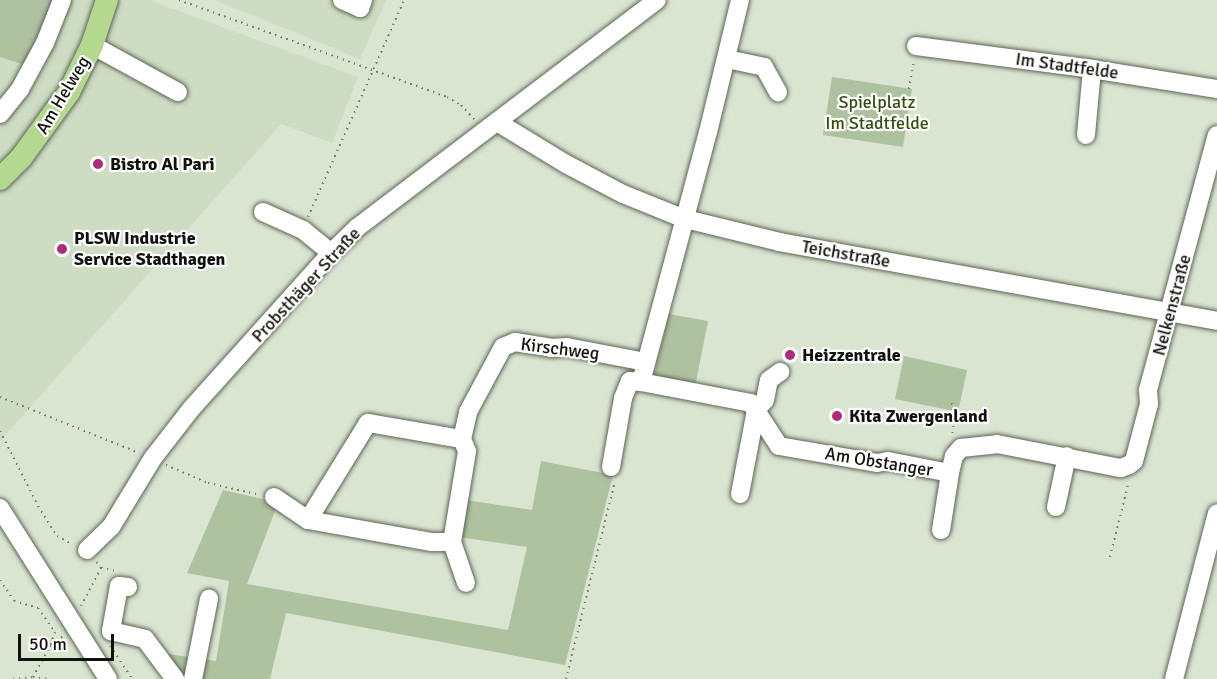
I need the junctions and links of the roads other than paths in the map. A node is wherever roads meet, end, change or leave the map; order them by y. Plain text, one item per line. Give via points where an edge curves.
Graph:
1 (62, 0) edge
2 (105, 0) edge
3 (342, 0) edge
4 (363, 0) edge
5 (657, 0) edge
6 (740, 0) edge
7 (92, 45) junction
8 (916, 46) road end
9 (726, 59) junction
10 (1092, 69) junction
11 (1217, 89) edge
12 (177, 92) dead end
13 (778, 92) dead end
14 (0, 114) edge
15 (491, 126) junction
16 (1086, 135) dead end
17 (1216, 141) edge
18 (0, 179) edge
19 (263, 212) dead end
20 (685, 219) junction
21 (331, 254) junction
22 (1170, 313) junction
23 (1217, 321) edge
24 (646, 362) junction
25 (780, 372) dead end
26 (641, 382) junction
27 (756, 410) junction
28 (462, 439) junction
29 (750, 440) junction
30 (779, 446) junction
31 (1067, 456) junction
32 (611, 467) road end
33 (951, 473) junction
34 (740, 494) dead end
35 (274, 497) road end
36 (1056, 507) dead end
37 (0, 508) edge
38 (1217, 515) edge
39 (308, 520) junction
40 (940, 530) dead end
41 (452, 542) junction
42 (87, 550) road end
43 (466, 583) dead end
44 (128, 587) dead end
45 (209, 599) dead end
46 (108, 679) edge
47 (175, 679) edge
48 (193, 679) edge
49 (1174, 679) edge

1 - 14 street via 30,71
2 - 7 main road, Am Helweg
3 - 4 street via 360,8
5 - 15 street, Probsthäger Straße
6 - 9 street
7 - 12 street
7 - 18 main road, Am Helweg via 48,124
8 - 10 street, Im Stadtfelde
9 - 13 street via 764,67
9 - 20 street
10 - 11 street, Im Stadtfelde
10 - 16 street
15 - 20 street, Teichstraße via 623,194
15 - 21 street, Probsthäger Straße via 358,227
17 - 22 street, Nelkenstraße
19 - 21 street via 303,230
20 - 22 street, Teichstraße via 779,242
20 - 24 street
21 - 42 street, Probsthäger Straße via 192,409 153,458 111,527
22 - 23 street, Teichstraße
22 - 31 street, Nelkenstraße via 1148,390 1149,404 1137,449 1125,466
24 - 26 street
24 - 28 street, Kirschweg via 567,347 515,342 503,347 468,412
25 - 27 street via 769,380 765,400
26 - 27 street via 751,403
26 - 32 street via 630,381 623,398
27 - 29 street
27 - 30 street
28 - 39 street via 368,423
28 - 41 street, Kirschweg via 467,451
29 - 30 street, Am Obstanger
29 - 34 street
30 - 33 street, Am Obstanger
31 - 33 street, Am Obstanger via 997,444 961,448 954,456
31 - 36 street
33 - 40 street
35 - 39 street
37 - 46 street
38 - 49 street
39 - 41 street via 432,542
41 - 43 street, Kirschweg
44 - 47 street via 119,585 111,632 145,639
45 - 48 street

